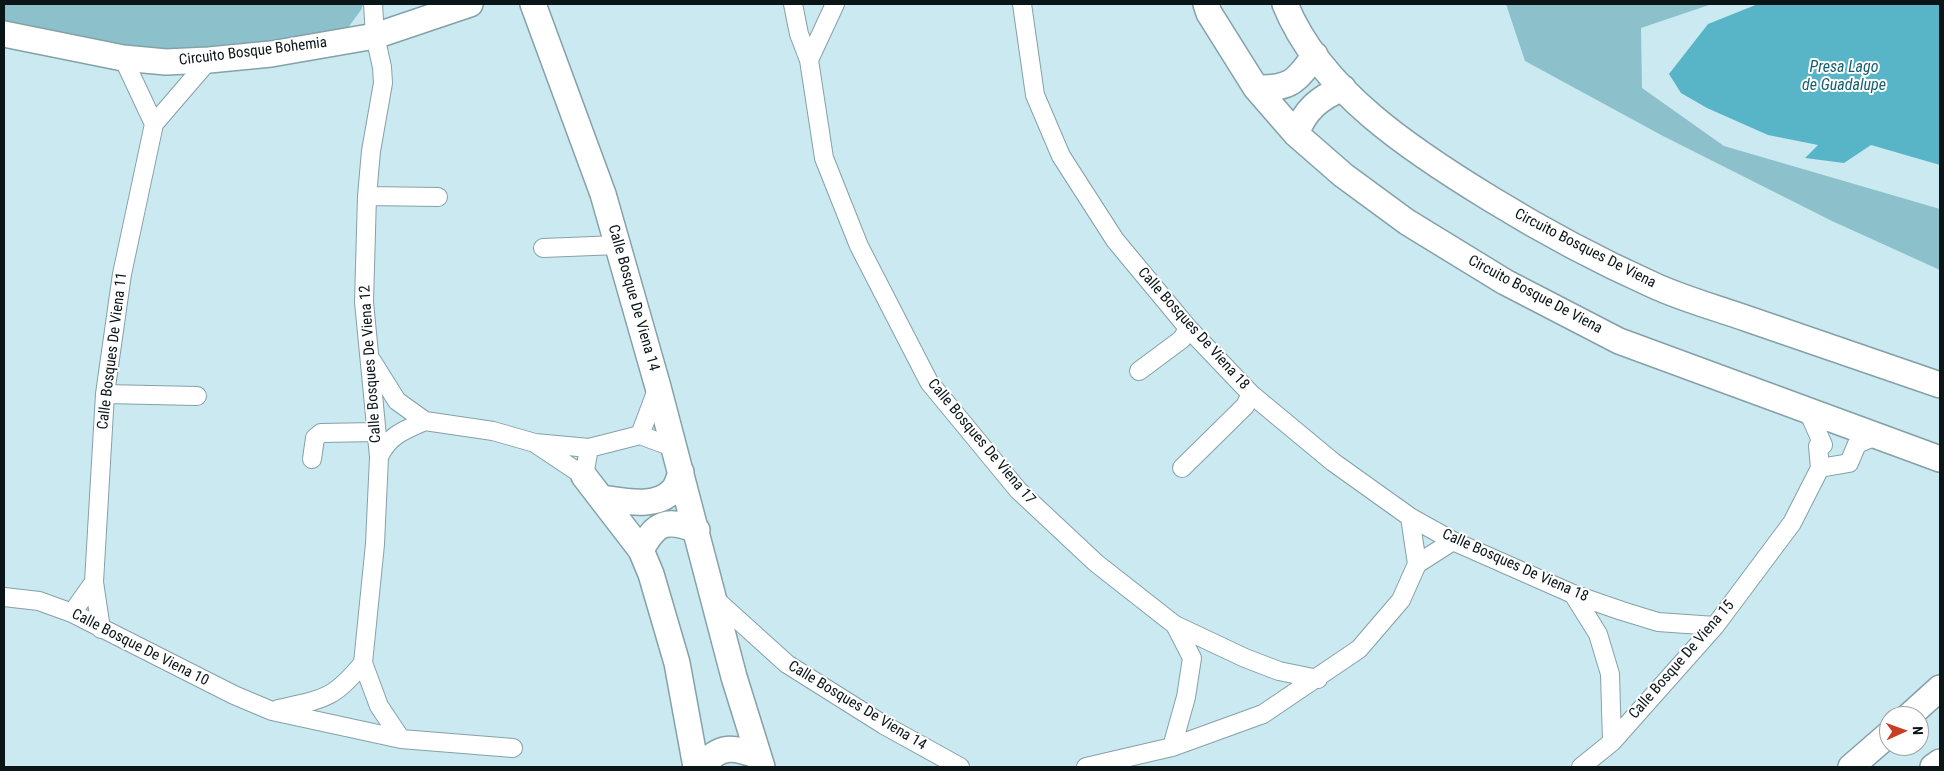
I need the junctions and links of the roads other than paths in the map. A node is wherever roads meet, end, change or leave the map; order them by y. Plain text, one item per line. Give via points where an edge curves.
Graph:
1 (373, 4) edge
2 (470, 4) edge
3 (533, 4) edge
4 (793, 4) edge
5 (835, 4) edge
6 (1022, 4) edge
7 (1203, 7) edge
8 (434, 8) edge
9 (1287, 10) edge
10 (4, 34) edge
11 (375, 36) junction
12 (1316, 55) junction
13 (123, 58) junction
14 (209, 60) junction
15 (809, 60) junction
16 (1256, 88) junction
17 (1343, 88) junction
18 (154, 124) junction
19 (1296, 134) junction
20 (367, 196) junction
21 (438, 197) dead end
22 (618, 245) junction
23 (543, 248) dead end
24 (1188, 328) junction
25 (368, 354) junction
26 (1139, 371) dead end
27 (1940, 385) edge
28 (658, 386) junction
29 (105, 394) junction
30 (1251, 394) junction
31 (198, 396) dead end
32 (1808, 412) junction
33 (425, 422) junction
34 (376, 432) junction
35 (640, 435) junction
36 (1876, 436) junction
37 (536, 443) junction
38 (589, 448) junction
39 (675, 448) junction
40 (378, 457) junction
41 (312, 459) dead end
42 (1940, 459) edge
43 (1182, 468) dead end
44 (1820, 468) junction
45 (681, 472) junction
46 (584, 476) junction
47 (602, 498) junction
48 (1410, 516) junction
49 (697, 530) junction
50 (1454, 541) junction
51 (641, 550) junction
52 (1417, 564) junction
53 (94, 582) junction
54 (1573, 594) junction
55 (4, 597) edge
56 (714, 598) junction
57 (72, 613) junction
58 (1175, 624) junction
59 (1715, 626) junction
60 (101, 628) junction
61 (363, 663) junction
62 (1318, 679) junction
63 (1940, 688) edge
64 (1920, 706) edge
65 (272, 711) junction
66 (401, 739) junction
67 (1612, 742) junction
68 (1879, 743) edge
69 (1172, 747) junction
70 (513, 748) dead end
71 (760, 762) edge
72 (1940, 762) edge
73 (696, 767) edge
74 (702, 767) edge
75 (960, 767) edge
76 (1086, 767) edge
77 (1581, 767) edge
78 (1851, 767) edge
79 (1933, 767) edge

1 - 11 street, Calle Bosques De Viena 12
2 - 8 street, Circuito Bosque Bohemia
3 - 22 street, Calle Bosque De Viena 14 via 604,194
4 - 15 street, Calle Bosques De Viena 17
5 - 15 street
6 - 24 street, Calle Bosques De Viena 18 via 1035,95 1061,156 1115,240
7 - 16 street, Circuito Bosque De Viena
8 - 11 street, Circuito Bosque Bohemia
9 - 12 street, Circuito Bosques De Viena
10 - 13 street, Circuito Bosque Bohemia
11 - 14 street, Circuito Bosque Bohemia via 271,54
11 - 20 street, Calle Bosques De Viena 12 via 381,56 382,83
12 - 16 street via 1293,82 1278,89
12 - 17 street, Circuito Bosques De Viena
13 - 14 street, Circuito Bosque Bohemia via 166,62
13 - 18 street
14 - 18 street, Calle Bosques De Viena 11
15 - 58 street, Calle Bosques De Viena 17 via 824,158 859,246 929,382 1018,490 1096,563
16 - 19 street, Circuito Bosque De Viena
17 - 19 street via 1311,106
17 - 27 street, Circuito Bosques De Viena via 1391,134 1444,170 1538,228 1654,286
18 - 29 street, Calle Bosques De Viena 11 via 122,274
19 - 32 street, Circuito Bosque De Viena via 1343,175 1407,222 1505,282 1619,341
20 - 21 street
20 - 25 street, Calle Bosques De Viena 12 via 364,302
22 - 23 street
22 - 28 street, Calle Bosque De Viena 14
24 - 26 street via 1182,339
24 - 30 street, Calle Bosques De Viena 18
25 - 33 street via 397,401
25 - 34 street, Calle Bosques De Viena 12
28 - 35 street
28 - 39 street, Calle Bosque De Viena 14
29 - 31 street
29 - 53 street, Calle Bosques De Viena 11
30 - 43 street via 1245,406
30 - 48 street, Calle Bosques De Viena 18 via 1333,462
32 - 36 street, Circuito Bosque De Viena
32 - 44 street, Calle Bosque De Viena 15 via 1822,445 1818,446
33 - 37 street via 493,431
33 - 40 street via 394,436
34 - 40 street, Calle Bosques De Viena 12
34 - 41 street via 321,433 315,438
35 - 38 street
35 - 39 street
36 - 42 street, Circuito Bosque De Viena
36 - 44 street via 1857,444 1849,463
37 - 38 street
37 - 46 street
38 - 46 street
39 - 45 street, Calle Bosque De Viena 14
40 - 61 street, Calle Bosques De Viena 12 via 375,544
44 - 59 street, Calle Bosque De Viena 15 via 1792,523
45 - 47 street via 673,490 660,499 639,503
45 - 49 street, Calle Bosque De Viena 14
46 - 47 street
47 - 51 street
48 - 50 street, Calle Bosques De Viena 18
48 - 52 street
49 - 51 street via 677,523 665,524 651,532
49 - 56 street, Calle Bosque De Viena 14
50 - 52 street
50 - 54 street, Calle Bosques De Viena 18
51 - 73 street via 677,663
52 - 62 street via 1401,600 1360,649
53 - 57 street
53 - 60 street, Calle Bosques De Viena 11
54 - 59 street, Calle Bosques De Viena 18 via 1658,622
54 - 67 street via 1598,634 1610,674
55 - 57 street, Calle Bosque De Viena 10 via 39,601
56 - 71 street, Calle Bosque De Viena 14
56 - 75 street, Calle Bosques De Viena 14 via 787,664 884,725
57 - 60 street, Calle Bosque De Viena 10
58 - 62 street via 1279,671
58 - 69 street, Calle Bosques De Viena 17 via 1192,658 1186,698
59 - 67 street, Calle Bosque De Viena 15
60 - 65 street, Calle Bosque De Viena 10
61 - 65 street via 332,695
61 - 66 street, Calle Bosques De Viena 12 via 380,706
62 - 69 street via 1263,714
63 - 64 street
65 - 66 street, Calle Bosque De Viena 10
66 - 70 street, Calle Bosque De Viena 10
67 - 77 street, Calle Bosque De Viena 15
68 - 78 street
69 - 76 street
71 - 74 street via 744,751 725,748 710,757
72 - 79 street

